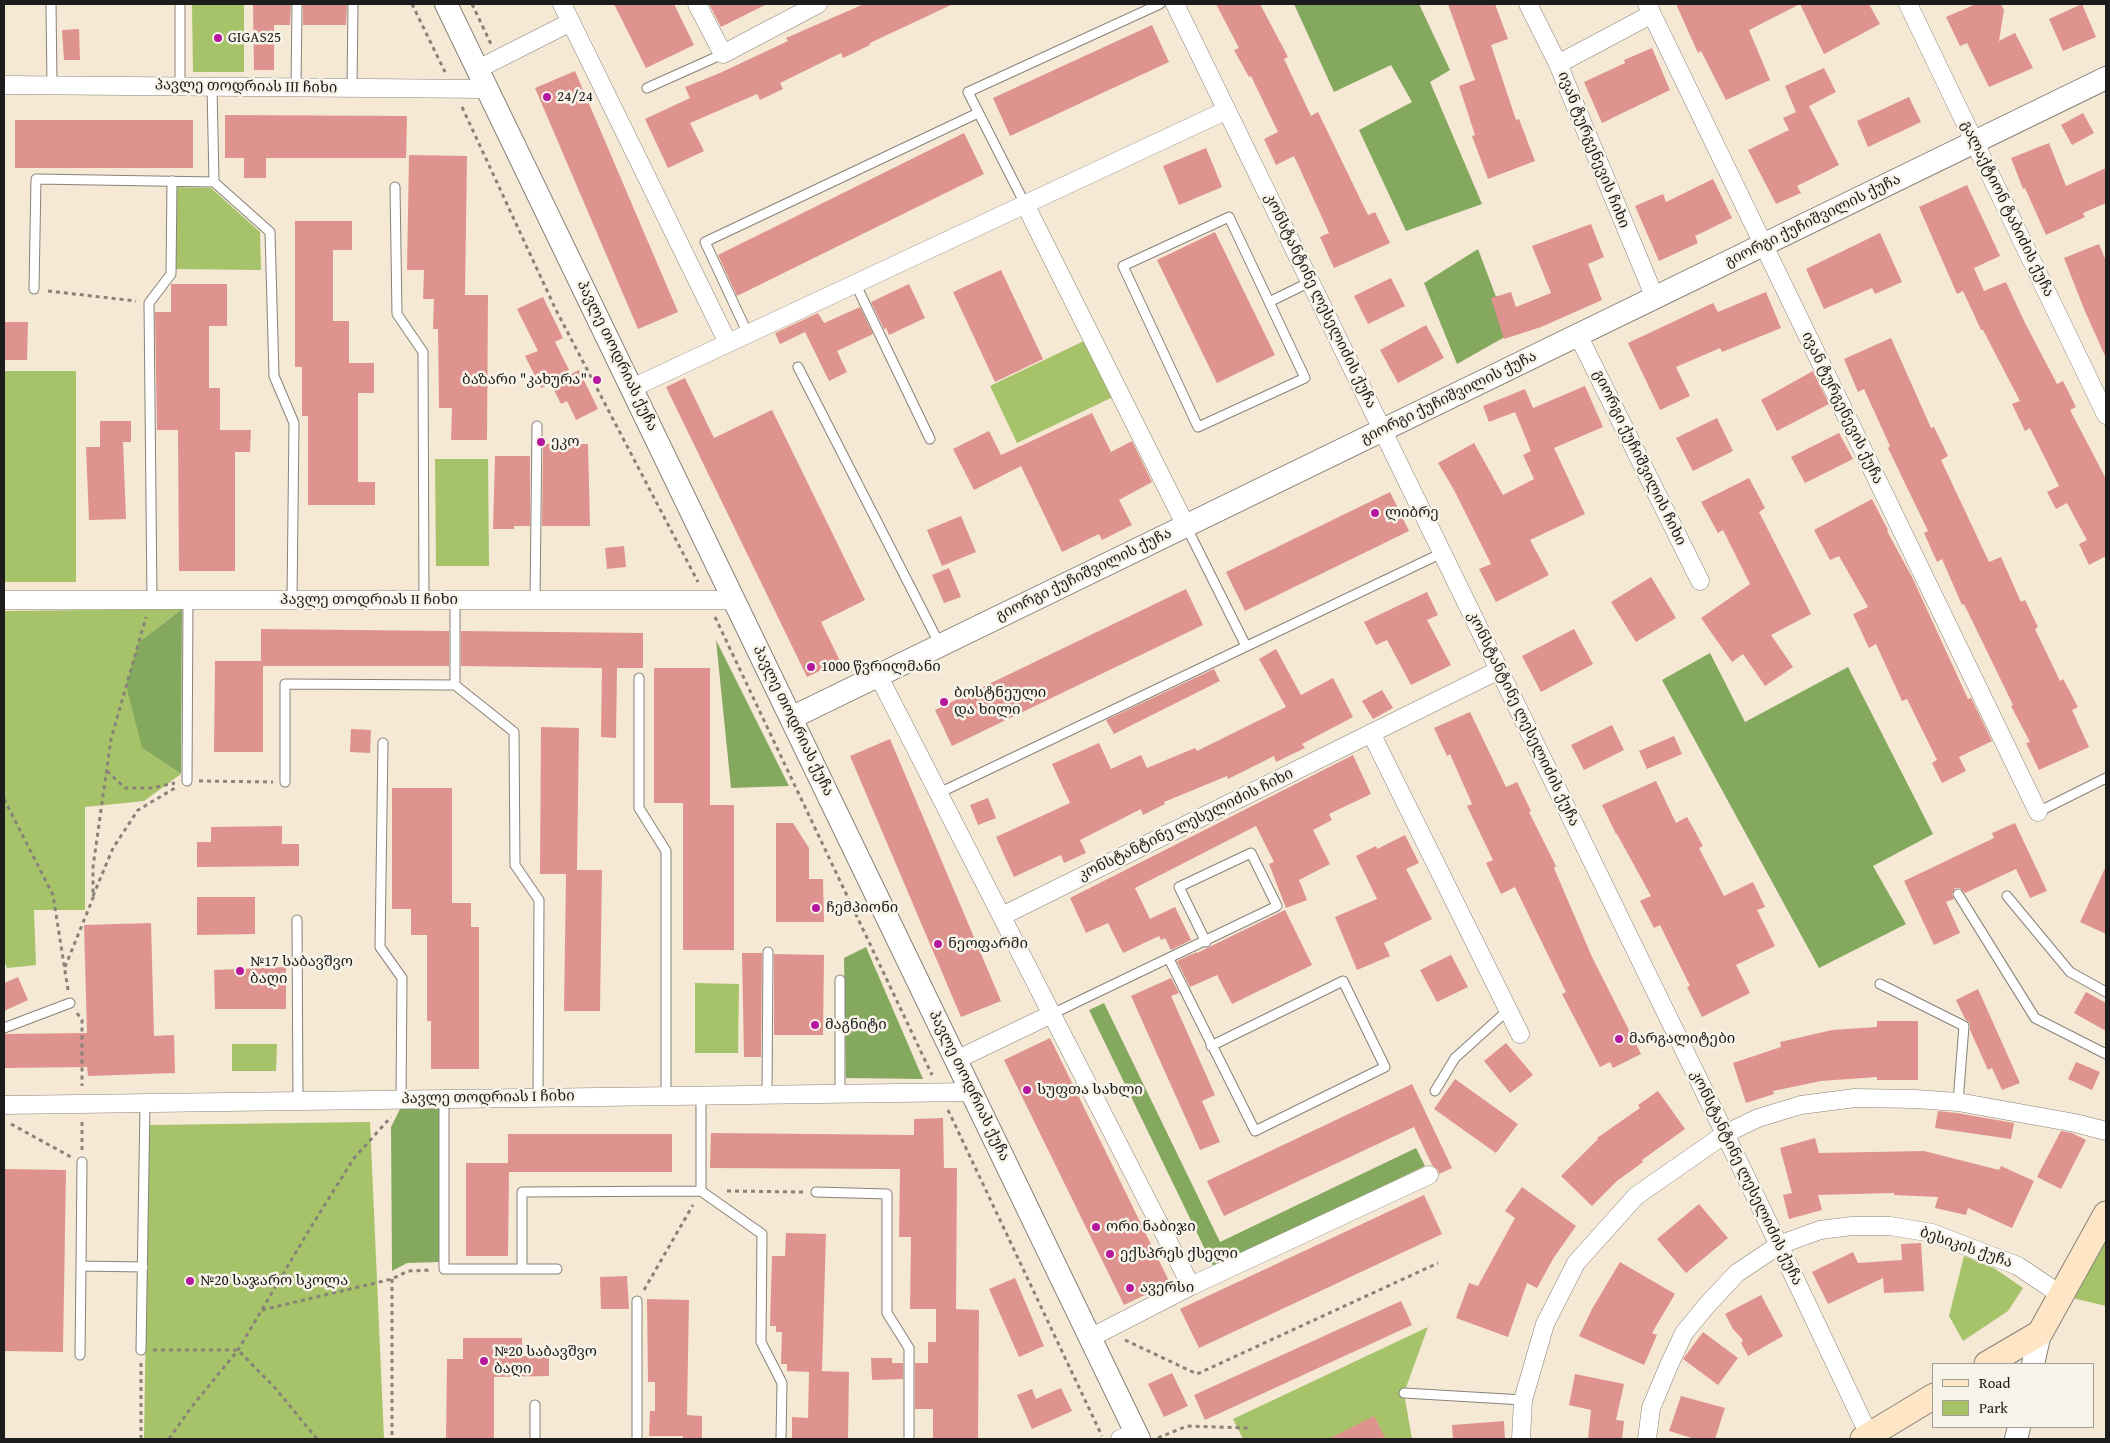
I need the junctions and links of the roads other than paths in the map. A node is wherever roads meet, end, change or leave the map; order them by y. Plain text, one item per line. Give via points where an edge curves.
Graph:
1 (51, 4) edge
2 (180, 4) edge
3 (297, 4) edge
4 (353, 4) edge
5 (446, 4) edge
6 (562, 4) edge
7 (697, 4) edge
8 (818, 4) edge
9 (1160, 4) edge
10 (1175, 4) edge
11 (1528, 4) edge
12 (1908, 4) edge
13 (1650, 9) edge
14 (571, 22) junction
15 (723, 54) junction
16 (1558, 64) junction
17 (478, 69) junction
18 (2106, 78) edge
19 (4, 85) edge
20 (52, 85) junction
21 (180, 87) junction
22 (212, 87) junction
23 (296, 88) junction
24 (352, 88) junction
25 (648, 88) dead end
26 (488, 89) junction
27 (1227, 110) junction
28 (978, 113) junction
29 (1974, 142) junction
30 (172, 181) junction
31 (214, 182) junction
32 (395, 187) dead end
33 (1025, 204) junction
34 (1763, 245) junction
35 (1310, 282) junction
36 (855, 283) junction
37 (34, 290) road end
38 (1654, 298) junction
39 (1269, 302) junction
40 (748, 334) junction
41 (1578, 335) junction
42 (728, 343) junction
43 (798, 367) dead end
44 (632, 388) junction
45 (2106, 415) edge
46 (537, 426) dead end
47 (1383, 430) junction
48 (930, 440) dead end
49 (1186, 526) junction
50 (1442, 552) junction
51 (1700, 581) dead end
52 (4, 600) edge
53 (152, 600) junction
54 (188, 600) junction
55 (292, 600) junction
56 (424, 600) junction
57 (455, 600) junction
58 (535, 600) junction
59 (734, 600) junction
60 (940, 646) junction
61 (1246, 646) junction
62 (1499, 670) junction
63 (878, 675) junction
64 (639, 678) dead end
65 (455, 686) junction
66 (791, 718) junction
67 (1371, 733) junction
68 (383, 743) dead end
69 (2106, 778) edge
70 (187, 781) road end
71 (284, 782) road end
72 (939, 793) junction
73 (2038, 812) joint
74 (1958, 894) dead end
75 (2007, 896) dead end
76 (1002, 916) junction
77 (297, 920) dead end
78 (1206, 942) junction
79 (768, 952) dead end
80 (1169, 959) junction
81 (840, 980) dead end
82 (1880, 984) dead end
83 (2106, 992) edge
84 (70, 1003) road end
85 (1507, 1011) junction
86 (1052, 1014) junction
87 (4, 1028) edge
88 (1520, 1034) dead end
89 (1211, 1046) junction
90 (2106, 1054) edge
91 (956, 1060) junction
92 (1435, 1091) dead end
93 (971, 1092) junction
94 (840, 1093) junction
95 (767, 1094) junction
96 (701, 1095) junction
97 (666, 1096) junction
98 (538, 1098) junction
99 (401, 1099) junction
100 (444, 1099) junction
101 (298, 1101) junction
102 (1958, 1102) junction
103 (145, 1103) junction
104 (4, 1105) edge
105 (2106, 1131) edge
106 (1725, 1134) junction
107 (82, 1162) road end
108 (1428, 1174) dead end
109 (701, 1191) junction
110 (816, 1192) road end
111 (2106, 1214) edge
112 (1779, 1245) junction
113 (81, 1266) junction
114 (143, 1267) junction
115 (522, 1269) junction
116 (557, 1269) dead end
117 (1191, 1286) junction
118 (2061, 1295) junction
119 (637, 1301) road end
120 (2040, 1333) junction
121 (1097, 1334) junction
122 (142, 1350) road end
123 (80, 1355) dead end
124 (1989, 1363) edge
125 (2033, 1363) edge
126 (1404, 1393) dead end
127 (1932, 1397) edge
128 (1524, 1400) junction
129 (535, 1405) dead end
130 (1135, 1437) edge
131 (1866, 1437) edge
132 (535, 1439) edge
133 (637, 1439) edge
134 (781, 1439) edge
135 (908, 1439) edge
136 (1521, 1439) edge
137 (1646, 1439) edge

1 - 20 lane
2 - 21 lane
3 - 23 lane
4 - 24 lane
5 - 17 street, პავლე თოდრიას ქუჩა
6 - 14 street
7 - 15 street
8 - 15 street
9 - 28 lane via 968,92
10 - 27 street, კონსტანტინე ლესელიძის ქუჩა
11 - 16 street, ივან ტურგენევის ჩიხი
12 - 29 street, გალაქტიონ ტაბიძის ქუჩა
13 - 16 street
13 - 34 street, ივან ტურგენევის ქუჩა
14 - 17 street
14 - 42 street
15 - 25 lane
16 - 38 street, ივან ტურგენევის ჩიხი
17 - 26 street, პავლე თოდრიას ქუჩა
18 - 29 street, გიორგი ქუჩიშვილის ქუჩა
19 - 20 street, პავლე თოდრიას III ჩიხი
20 - 21 street, პავლე თოდრიას III ჩიხი
21 - 22 street, პავლე თოდრიას III ჩიხი
22 - 23 street, პავლე თოდრიას III ჩიხი
22 - 31 lane
23 - 24 street, პავლე თოდრიას III ჩიხი
24 - 26 street, პავლე თოდრიას III ჩიხი
26 - 44 street, პავლე თოდრიას ქუჩა
27 - 33 street
27 - 35 street, კონსტანტინე ლესელიძის ქუჩა
28 - 33 lane
28 - 40 lane via 705,242
29 - 34 street, გიორგი ქუჩიშვილის ქუჩა
29 - 45 street, გალაქტიონ ტაბიძის ქუჩა
30 - 31 lane
30 - 37 lane via 36,179
30 - 53 lane via 171,274 149,303
31 - 55 lane via 270,232 274,376 294,423
32 - 56 lane via 397,314 423,352
33 - 36 street
33 - 49 street
34 - 38 street, გიორგი ქუჩიშვილის ქუჩა
34 - 73 street, ივან ტურგენევის ქუჩა
35 - 39 lane
35 - 47 street, კონსტანტინე ლესელიძის ქუჩა
36 - 40 street
36 - 48 lane
38 - 41 street, გიორგი ქუჩიშვილის ქუჩა
39 - 39 lane via 1229,217 1122,266 1198,427 1305,378
40 - 42 street
41 - 47 street, გიორგი ქუჩიშვილის ქუჩა
41 - 51 street, გიორგი ქუჩიშვილის ჩიხი
42 - 44 street
43 - 60 lane
44 - 59 street, პავლე თოდრიას ქუჩა
46 - 58 lane
47 - 49 street, გიორგი ქუჩიშვილის ქუჩა
47 - 50 street, კონსტანტინე ლესელიძის ქუჩა
49 - 60 street, გიორგი ქუჩიშვილის ქუჩა
49 - 61 lane
50 - 61 lane
50 - 62 street, კონსტანტინე ლესელიძის ქუჩა
52 - 53 street, პავლე თოდრიას II ჩიხი
53 - 54 street, პავლე თოდრიას II ჩიხი
54 - 55 street, პავლე თოდრიას II ჩიხი
54 - 70 lane
55 - 56 street, პავლე თოდრიას II ჩიხი
56 - 57 street, პავლე თოდრიას II ჩიხი
57 - 58 street, პავლე თოდრიას II ჩიხი
57 - 65 lane
58 - 59 street, პავლე თოდრიას II ჩიხი
59 - 66 street, პავლე თოდრიას ქუჩა
60 - 63 street, გიორგი ქუჩიშვილის ქუჩა
61 - 72 lane
62 - 67 street, კონსტანტინე ლესელიძის ჩიხი
62 - 106 street, კონსტანტინე ლესელიძის ქუჩა
63 - 66 street, გიორგი ქუჩიშვილის ქუჩა
63 - 72 street
64 - 97 lane via 639,808 666,851
65 - 71 lane via 285,684
65 - 98 lane via 514,732 515,865 539,900
66 - 91 street, პავლე თოდრიას ქუჩა
67 - 76 street, კონსტანტინე ლესელიძის ჩიხი
67 - 85 street
68 - 99 lane via 380,946 402,978
69 - 73 lane
72 - 76 street
74 - 90 lane via 2035,1018
75 - 83 lane via 2070,972
76 - 86 street
77 - 101 lane
78 - 78 lane via 1277,906 1251,853 1180,887
78 - 80 lane
79 - 95 lane
80 - 86 lane
80 - 89 lane
81 - 94 lane
82 - 102 lane via 1964,1026
84 - 87 lane
85 - 88 street
85 - 92 lane via 1455,1058
86 - 91 street
86 - 117 street
89 - 89 lane via 1255,1131 1385,1067 1343,982
91 - 93 street, პავლე თოდრიას ქუჩა
93 - 94 street, პავლე თოდრიას I ჩიხი
93 - 121 street, პავლე თოდრიას ქუჩა
94 - 95 street, პავლე თოდრიას I ჩიხი
95 - 96 street, პავლე თოდრიას I ჩიხი
96 - 97 street, პავლე თოდრიას I ჩიხი
96 - 109 lane
97 - 98 street, პავლე თოდრიას I ჩიხი
98 - 100 street, პავლე თოდრიას I ჩიხი
99 - 100 street, პავლე თოდრიას I ჩიხი
99 - 101 street, პავლე თოდრიას I ჩიხი
100 - 115 lane via 444,1269
101 - 103 street, პავლე თოდრიას I ჩიხი
102 - 105 street
102 - 106 street via 1855,1098 1801,1105 1758,1118
103 - 104 street, პავლე თოდრიას I ჩიხი
103 - 114 lane
106 - 112 street, კონსტანტინე ლესელიძის ქუჩა
106 - 128 street via 1636,1196 1576,1263 1545,1324
107 - 113 lane
108 - 117 street
109 - 115 lane via 522,1192
109 - 134 lane via 762,1234 761,1342 782,1383
110 - 135 lane via 887,1194 887,1313 909,1348
111 - 118 main road
112 - 118 street, ბესიკის ქუჩა via 1820,1230 1852,1226 1890,1226 1932,1233 2018,1266
112 - 131 street, კონსტანტინე ლესელიძის ქუჩა
112 - 137 street, ბესიკის ქუჩა via 1737,1273 1684,1333 1651,1408
113 - 114 lane
113 - 123 lane
114 - 122 lane
115 - 116 lane
117 - 121 street
118 - 120 main road
119 - 133 lane
120 - 124 main road
120 - 125 street
121 - 130 street, პავლე თოდრიას ქუჩა
126 - 128 lane
127 - 131 main road
128 - 136 street
129 - 132 lane

